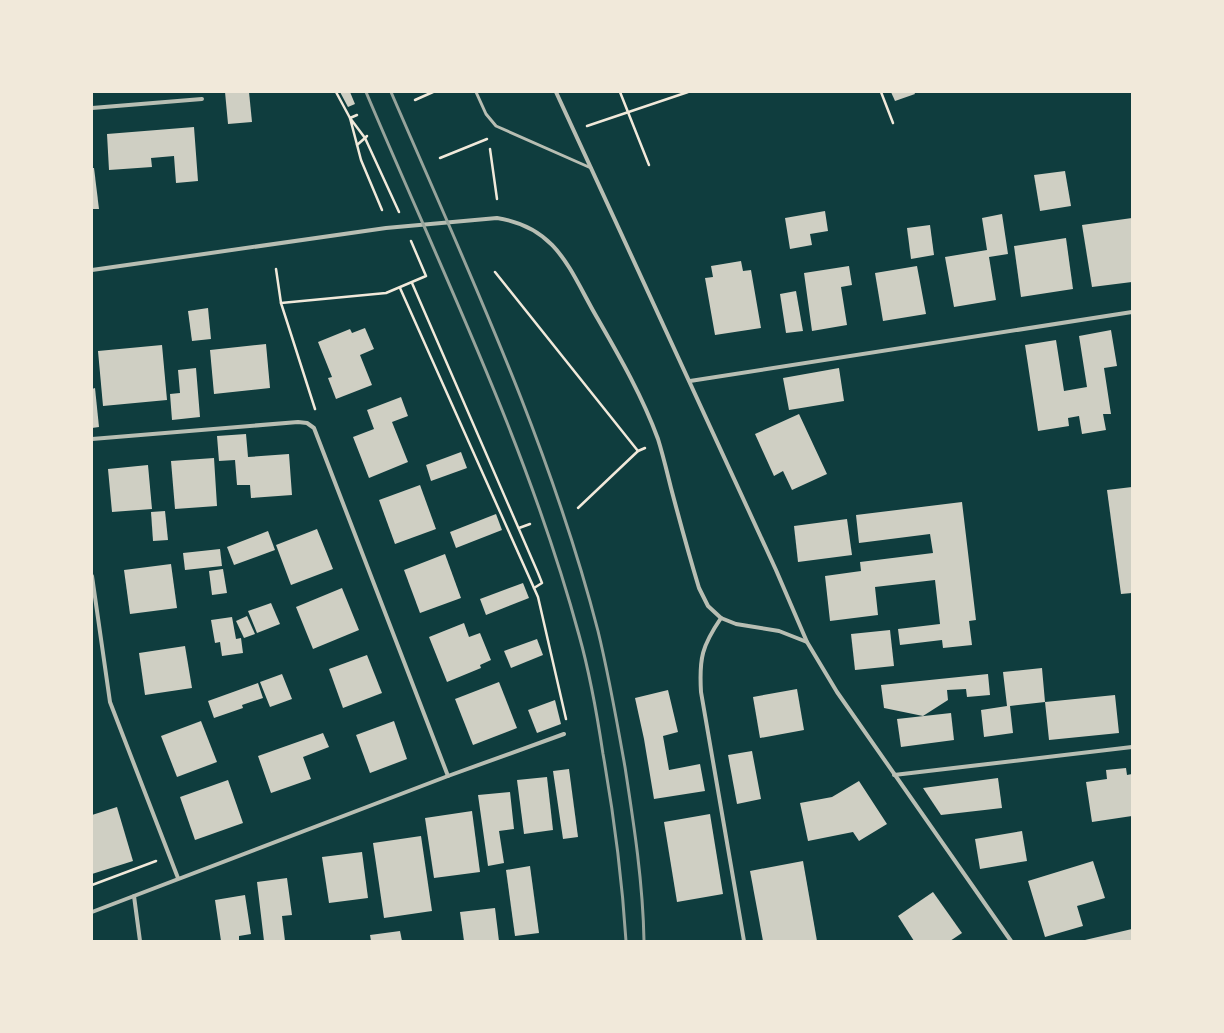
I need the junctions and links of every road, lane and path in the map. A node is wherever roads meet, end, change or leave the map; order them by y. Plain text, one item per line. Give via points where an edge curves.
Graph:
1 (336, 92) edge
2 (433, 92) edge
3 (476, 92) edge
4 (556, 92) edge
5 (620, 92) edge
6 (688, 92) edge
7 (881, 92) edge
8 (202, 99) dead end
9 (415, 100) dead end
10 (92, 108) edge
11 (629, 112) junction
12 (358, 114) dead end
13 (350, 118) junction
14 (892, 123) dead end
15 (574, 130) junction
16 (494, 136) dead end
17 (366, 137) junction
18 (357, 145) junction
19 (490, 149) dead end
20 (440, 158) dead end
21 (649, 165) dead end
22 (592, 168) junction
23 (391, 194) dead end
24 (497, 199) dead end
25 (382, 210) dead end
26 (420, 260) dead end
27 (276, 269) dead end
28 (92, 270) edge
29 (495, 272) dead end
30 (412, 283) junction
31 (400, 288) junction
32 (281, 303) junction
33 (1132, 312) edge
34 (690, 381) junction
35 (314, 428) junction
36 (92, 439) edge
37 (578, 508) dead end
38 (530, 524) dead end
39 (519, 528) junction
40 (92, 576) edge
41 (534, 588) junction
42 (721, 618) junction
43 (807, 642) junction
44 (564, 734) joint
45 (1132, 746) edge
46 (894, 775) junction
47 (448, 776) junction
48 (169, 856) junction
49 (178, 878) junction
50 (92, 885) edge
51 (134, 896) junction
52 (92, 912) edge
53 (1010, 940) edge
54 (140, 941) edge
55 (744, 941) edge

1 - 13 path
2 - 9 path
3 - 22 lane via 486,114 496,126
4 - 15 street
5 - 11 path
6 - 11 path
7 - 14 path
8 - 10 street
11 - 15 path
11 - 21 path
12 - 13 path
13 - 17 path
13 - 18 path
15 - 22 street
16 - 20 path
17 - 18 path
17 - 23 path
18 - 25 path
19 - 24 path
22 - 34 street
26 - 30 path via 426,276
27 - 32 path
28 - 42 street via 386,228 497,218 510,220 538,233 567,261 646,410 658,439 699,588 708,606
29 - 37 path via 638,451
30 - 31 path
30 - 39 path
31 - 32 path via 386,293
31 - 41 path
32 - 35 path via 315,406
33 - 34 street
34 - 43 street
35 - 36 street via 307,423 298,422
35 - 47 street
38 - 39 path
39 - 41 path via 542,583
40 - 48 street via 110,702
41 - 44 path via 568,727
42 - 43 street via 736,624 779,631
42 - 55 street via 710,633 699,667 701,692
43 - 46 street via 836,692
44 - 47 street
45 - 46 street
46 - 53 street
47 - 49 street
48 - 49 street
48 - 50 path
49 - 51 street
51 - 52 street
51 - 54 street

